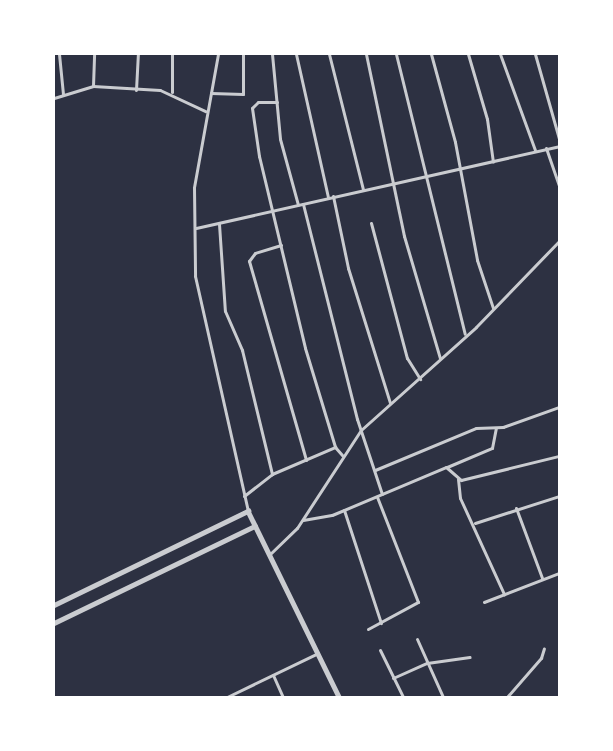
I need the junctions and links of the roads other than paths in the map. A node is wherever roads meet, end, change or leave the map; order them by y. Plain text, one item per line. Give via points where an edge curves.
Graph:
1 (59, 54) edge
2 (94, 54) edge
3 (138, 54) edge
4 (172, 54) edge
5 (218, 54) edge
6 (243, 54) edge
7 (272, 54) edge
8 (296, 54) edge
9 (328, 54) edge
10 (366, 54) edge
11 (396, 54) edge
12 (431, 54) edge
13 (468, 54) edge
14 (500, 54) edge
15 (536, 54) edge
16 (94, 86) junction
17 (136, 90) junction
18 (172, 92) junction
19 (211, 93) junction
20 (63, 94) junction
21 (54, 98) edge
22 (277, 102) junction
23 (205, 111) junction
24 (559, 139) edge
25 (559, 145) edge
26 (546, 148) junction
27 (535, 150) junction
28 (493, 163) junction
29 (458, 170) junction
30 (424, 177) junction
31 (392, 183) junction
32 (559, 185) edge
33 (363, 189) junction
34 (334, 196) junction
35 (328, 198) junction
36 (300, 204) junction
37 (273, 212) junction
38 (371, 223) dead end
39 (220, 224) junction
40 (196, 228) junction
41 (559, 241) edge
42 (280, 245) junction
43 (493, 308) junction
44 (465, 334) junction
45 (440, 358) junction
46 (420, 379) junction
47 (390, 403) junction
48 (559, 407) edge
49 (496, 428) junction
50 (362, 430) junction
51 (336, 447) junction
52 (342, 455) junction
53 (559, 456) edge
54 (306, 460) junction
55 (446, 468) junction
56 (375, 470) junction
57 (272, 474) junction
58 (458, 479) junction
59 (382, 494) junction
60 (244, 496) junction
61 (377, 496) junction
62 (559, 496) edge
63 (516, 508) junction
64 (344, 510) junction
65 (248, 511) junction
66 (302, 520) junction
67 (475, 523) junction
68 (255, 526) junction
69 (269, 555) junction
70 (559, 573) edge
71 (542, 578) junction
72 (504, 594) junction
73 (484, 602) dead end
74 (54, 605) edge
75 (54, 623) edge
76 (381, 623) junction
77 (368, 629) dead end
78 (417, 639) dead end
79 (544, 648) dead end
80 (380, 650) dead end
81 (318, 653) junction
82 (470, 657) dead end
83 (426, 663) junction
84 (273, 675) junction
85 (393, 678) junction
86 (227, 697) edge
87 (283, 697) edge
88 (339, 697) edge
89 (402, 697) edge
90 (443, 697) edge
91 (507, 697) edge

1 - 20 street
2 - 16 street
3 - 17 street
4 - 18 street
5 - 19 street
6 - 19 street via 244,94
7 - 22 street
8 - 35 street
9 - 33 street
10 - 31 street
11 - 30 street
12 - 29 street
13 - 28 street
14 - 27 street
15 - 24 street
16 - 17 street
16 - 20 street
17 - 18 street
18 - 23 street via 186,104
19 - 23 street
20 - 21 street
22 - 36 street via 280,139
22 - 37 street via 258,102 252,108
23 - 40 street via 194,188
25 - 26 street
26 - 27 street
26 - 32 street
27 - 28 street
28 - 29 street
29 - 30 street
29 - 43 street via 477,260
30 - 31 street
30 - 44 street
31 - 33 street
31 - 45 street
33 - 34 street
34 - 35 street
34 - 47 street via 348,268
35 - 36 street
36 - 37 street
36 - 50 street
37 - 39 street
37 - 42 street
38 - 46 street via 407,358
39 - 40 street
39 - 57 street via 225,311 242,350
40 - 60 street via 196,286
41 - 43 street
42 - 51 street via 304,348
42 - 54 street via 255,253 249,261
43 - 44 street
44 - 45 street
45 - 46 street
46 - 47 street
47 - 50 street
48 - 49 street
49 - 55 street via 492,448
49 - 56 street via 476,428
50 - 52 street
50 - 56 street
51 - 52 street
51 - 54 street
52 - 66 street
53 - 58 street
54 - 57 street
55 - 58 street
55 - 59 street
56 - 59 street
57 - 60 street
58 - 67 street via 460,498
59 - 61 street
60 - 65 street
61 - 64 street
61 - 76 street via 418,602
62 - 63 street
63 - 67 street
63 - 71 street
64 - 66 street
64 - 76 street
65 - 68 street
65 - 74 street
66 - 69 street
67 - 72 street
68 - 69 street
68 - 75 street
69 - 81 street
70 - 71 street
71 - 72 street
72 - 73 street
76 - 77 street
78 - 83 street
79 - 91 street via 541,658
80 - 85 street
81 - 84 street
81 - 88 street
82 - 83 street
83 - 85 street
83 - 90 street
84 - 86 street
84 - 87 street
85 - 89 street

